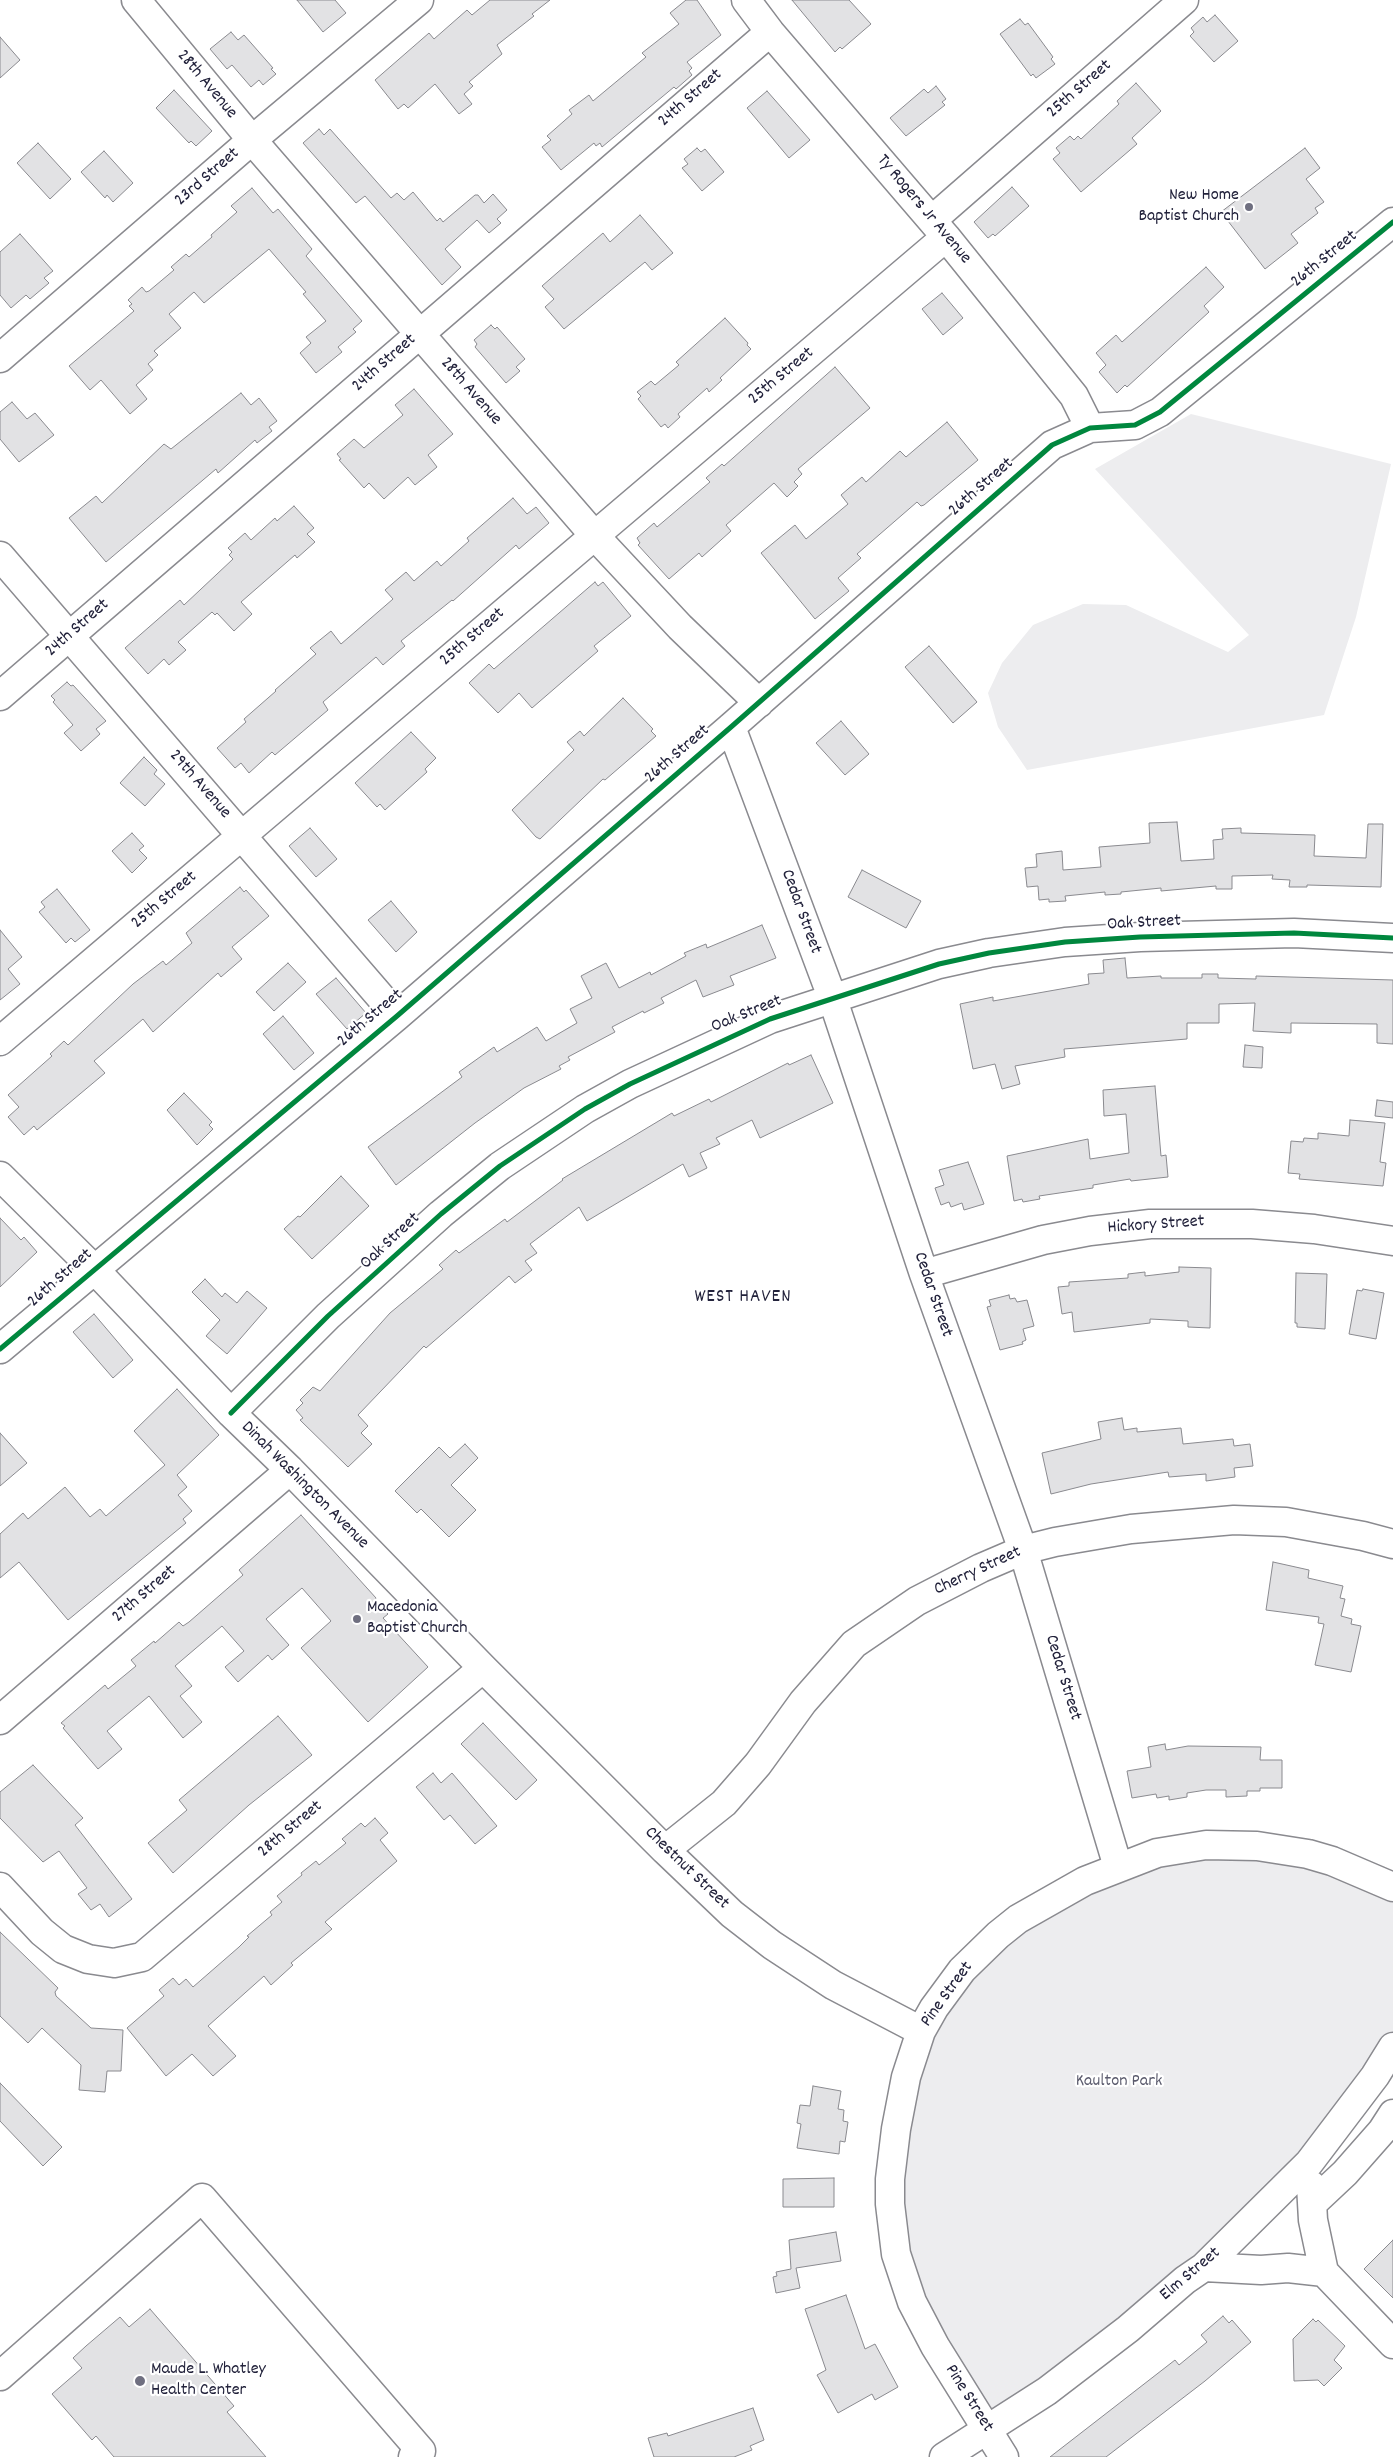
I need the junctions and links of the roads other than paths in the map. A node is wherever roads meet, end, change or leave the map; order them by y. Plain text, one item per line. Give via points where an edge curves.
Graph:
1 (136, 0) edge
2 (419, 0) edge
3 (746, 0) edge
4 (1184, 0) edge
5 (770, 32) junction
6 (252, 140) junction
7 (1393, 222) edge
8 (939, 229) junction
9 (420, 334) junction
10 (0, 358) edge
11 (1090, 428) junction
12 (594, 535) junction
13 (0, 556) edge
14 (69, 636) junction
15 (0, 696) edge
16 (759, 703) junction
17 (732, 727) junction
18 (243, 835) junction
19 (1393, 938) edge
20 (832, 997) junction
21 (397, 1016) junction
22 (0, 1041) edge
23 (0, 1176) edge
24 (1393, 1241) edge
25 (94, 1269) junction
26 (924, 1274) junction
27 (0, 1349) edge
28 (231, 1413) junction
29 (290, 1470) junction
30 (1393, 1544) edge
31 (1023, 1550) junction
32 (483, 1668) junction
33 (0, 1720) edge
34 (665, 1850) junction
35 (1118, 1866) junction
36 (0, 1886) edge
37 (1393, 1887) edge
38 (921, 2030) junction
39 (1393, 2047) edge
40 (1393, 2114) edge
41 (1309, 2163) junction
42 (1313, 2203) junction
43 (1204, 2267) junction
44 (1324, 2272) junction
45 (1393, 2344) edge
46 (0, 2376) edge
47 (988, 2431) junction
48 (413, 2457) edge
49 (944, 2457) edge
50 (1004, 2457) edge

1 - 6 street, 28th Avenue
2 - 6 street, 23rd Street
3 - 5 street, Ty Rogers Jr Avenue
4 - 8 street, 25th Street
5 - 8 street, Ty Rogers Jr Avenue
5 - 9 street, 24th Street
6 - 9 street, 28th Avenue
6 - 10 street, 23rd Street
7 - 11 street, 26th Street via 1160,412 1135,425
8 - 11 street, Ty Rogers Jr Avenue via 1074,396
8 - 12 street, 25th Street
9 - 12 street, 28th Avenue
9 - 14 street, 24th Street
11 - 16 street, 26th Street via 1052,445
12 - 16 street, 28th Avenue via 680,627
12 - 18 street, 25th Street
13 - 14 street, 29th Avenue
14 - 15 street, 24th Street
14 - 18 street, 29th Avenue
16 - 17 street, 26th Street
17 - 20 street, Cedar Street
17 - 21 street, 26th Street
18 - 21 street, 29th Avenue
18 - 22 street, 25th Street
19 - 20 street, Oak Street via 1294,933 1065,942 939,964
20 - 26 street, Cedar Street
20 - 28 street, Oak Street via 770,1019 630,1084 585,1109 500,1166 441,1214 328,1316
21 - 25 street, 26th Street
23 - 25 street, Dinah Washington Avenue
24 - 26 street, Hickory Street via 1252,1224 1150,1224 1043,1240
25 - 27 street, 26th Street
25 - 28 street, Dinah Washington Avenue
26 - 31 street, Cedar Street
28 - 29 street, Dinah Washington Avenue
29 - 32 street, Dinah Washington Avenue
29 - 33 street, 27th Street
30 - 31 street, Cherry Street via 1286,1522 1234,1520 1131,1529
31 - 34 street, Cherry Street via 917,1601 854,1644 803,1702 758,1764 724,1803
31 - 35 street, Cedar Street
32 - 34 street, Chestnut Street
32 - 36 street, 28th Street via 142,1957 114,1963 88,1959 63,1949 42,1932
34 - 38 street, Chestnut Street via 732,1914 772,1945 834,1985
35 - 37 street, Pine Street via 1181,1847 1257,1846 1332,1860
35 - 38 street, Pine Street via 1039,1905 998,1935 962,1970
38 - 47 street, Pine Street via 906,2077 892,2154 890,2204 896,2254 912,2302 935,2346
39 - 41 street, Elm Street
40 - 42 street via 1345,2173
41 - 42 street
41 - 43 street, Elm Street
42 - 44 street via 1313,2220
43 - 44 street
43 - 47 street, Elm Street via 1047,2391
44 - 45 street
46 - 48 street via 202,2198 420,2451
47 - 49 street, Elm Street
47 - 50 street, Pine Street

